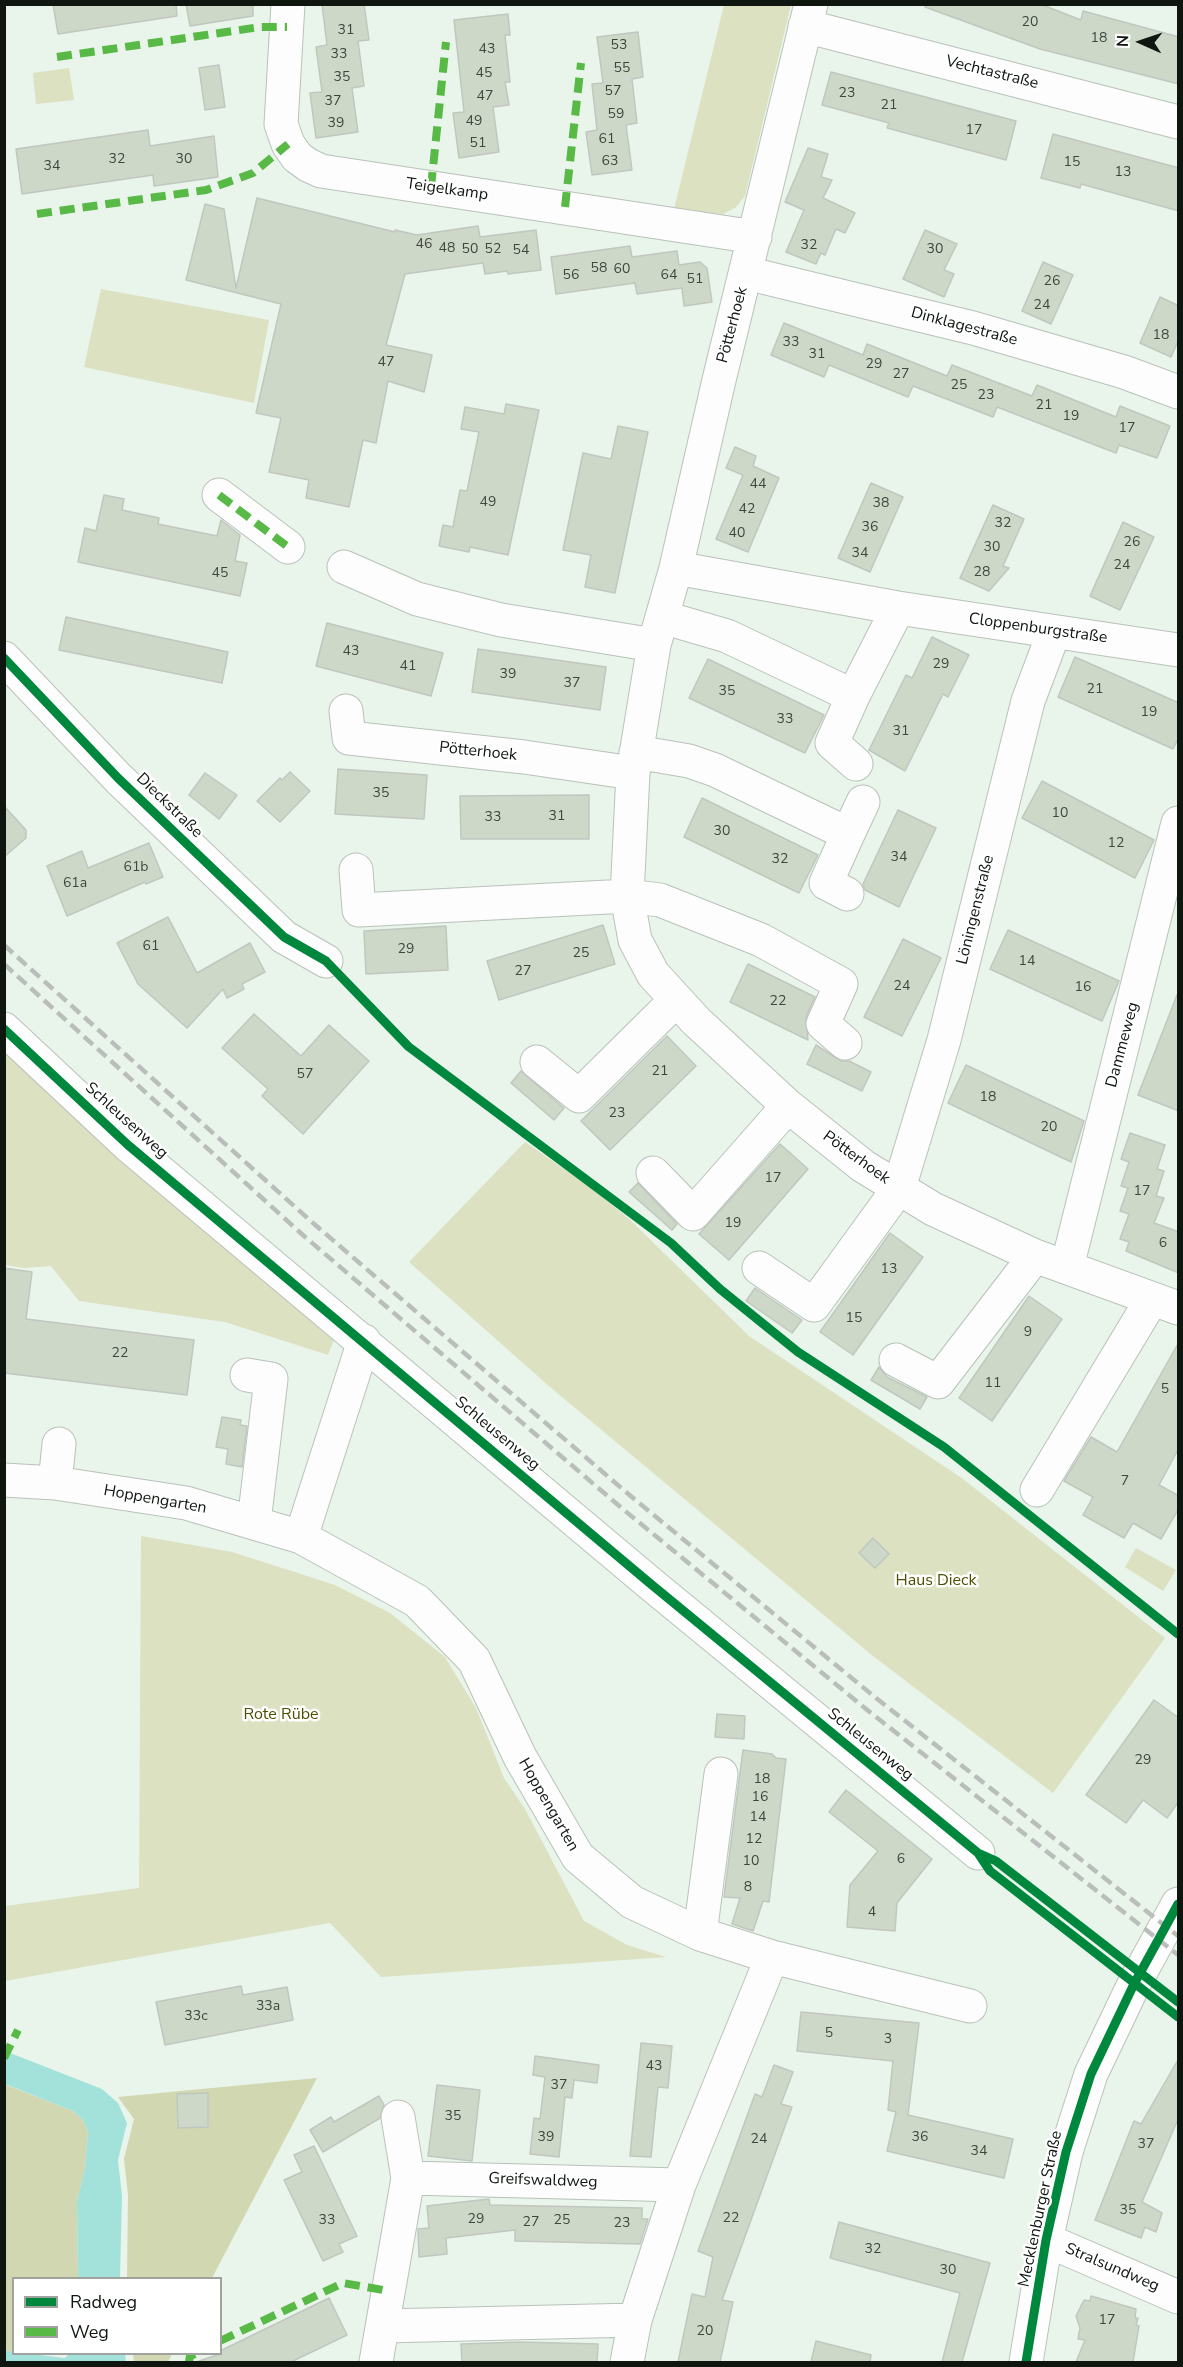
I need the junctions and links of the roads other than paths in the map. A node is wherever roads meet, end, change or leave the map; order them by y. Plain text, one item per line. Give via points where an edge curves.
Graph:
1 (288, 4) edge
2 (808, 15) edge
3 (1179, 122) edge
4 (754, 237) junction
5 (746, 273) junction
6 (1179, 392) edge
7 (219, 495) dead end
8 (288, 547) dead end
9 (344, 567) dead end
10 (676, 568) junction
11 (898, 609) junction
12 (658, 631) junction
13 (1054, 632) junction
14 (1179, 650) edge
15 (4, 658) edge
16 (853, 696) junction
17 (346, 711) dead end
18 (634, 763) junction
19 (856, 764) dead end
20 (863, 802) dead end
21 (1179, 823) edge
22 (848, 834) junction
23 (356, 870) dead end
24 (847, 894) dead end
25 (627, 896) junction
26 (326, 961) dead end
27 (675, 1001) junction
28 (4, 1029) edge
29 (844, 1043) dead end
30 (537, 1062) dead end
31 (788, 1106) junction
32 (653, 1173) dead end
33 (899, 1188) junction
34 (1035, 1256) junction
35 (1067, 1267) junction
36 (759, 1268) dead end
37 (1166, 1303) edge
38 (364, 1341) junction
39 (896, 1360) dead end
40 (247, 1375) dead end
41 (59, 1444) dead end
42 (4, 1480) edge
43 (55, 1483) junction
44 (1036, 1490) dead end
45 (254, 1522) junction
46 (301, 1537) junction
47 (721, 1774) dead end
48 (978, 1853) dead end
49 (1179, 1904) edge
50 (700, 1934) junction
51 (772, 1957) junction
52 (970, 2006) dead end
53 (398, 2116) dead end
54 (408, 2178) junction
55 (678, 2185) junction
56 (1046, 2240) junction
57 (1179, 2296) edge
58 (635, 2320) junction
59 (384, 2326) junction
60 (376, 2362) edge
61 (627, 2362) edge
62 (1026, 2362) edge

1 - 4 street, Teigelkamp via 281,124 288,144 308,165 321,171
2 - 3 street, Vechtastraße
2 - 4 street, Pötterhoek
4 - 5 street, Pötterhoek
5 - 6 street, Dinklagestraße via 973,328
5 - 10 street, Pötterhoek
7 - 8 street
9 - 12 street via 417,599 501,620
10 - 11 street, Cloppenburgstraße
10 - 12 street, Pötterhoek
11 - 13 street, Cloppenburgstraße
11 - 16 street
12 - 16 street via 727,636
12 - 18 street, Pötterhoek
13 - 14 street, Cloppenburgstraße
13 - 33 street, Löningenstraße via 1028,701 944,1040
15 - 26 street, Dieckstraße via 118,778 284,937
16 - 19 street via 832,743
17 - 18 street, Pötterhoek via 349,738 525,757
18 - 22 street, Pötterhoek via 689,761
18 - 25 street, Pötterhoek
20 - 22 street
21 - 35 street, Dammeweg
22 - 24 street via 826,883
23 - 25 street via 359,910
25 - 27 street, Pötterhoek via 635,940 652,974
25 - 29 street via 660,900 847,974 823,1024
27 - 30 street via 579,1096
27 - 31 street, Pötterhoek
28 - 38 street, Schleusenweg via 128,1145
31 - 32 street via 693,1214
31 - 33 street, Pötterhoek via 834,1144
33 - 34 street, Pötterhoek via 933,1209
33 - 36 street, Löningenstraße via 814,1305
34 - 35 street, Pötterhoek
34 - 39 street via 939,1382
35 - 37 street, Pötterhoek
37 - 44 street
38 - 46 street
38 - 48 street, Schleusenweg
40 - 45 street via 272,1379
41 - 43 street
42 - 43 street, Hoppengarten
43 - 45 street, Hoppengarten via 186,1503
45 - 46 street, Hoppengarten
46 - 50 street, Hoppengarten via 417,1601 474,1660 520,1757 578,1857 632,1902
47 - 50 street
49 - 56 street, Mecklenburger Straße via 1134,1984 1091,2074 1066,2152
50 - 51 street, Hoppengarten
51 - 52 street, Hoppengarten
51 - 55 street
53 - 54 street
54 - 55 street, Greifswaldweg
54 - 59 street
55 - 58 street
56 - 57 street, Stralsundweg
56 - 62 street, Mecklenburger Straße
58 - 59 street
58 - 61 street
59 - 60 street

